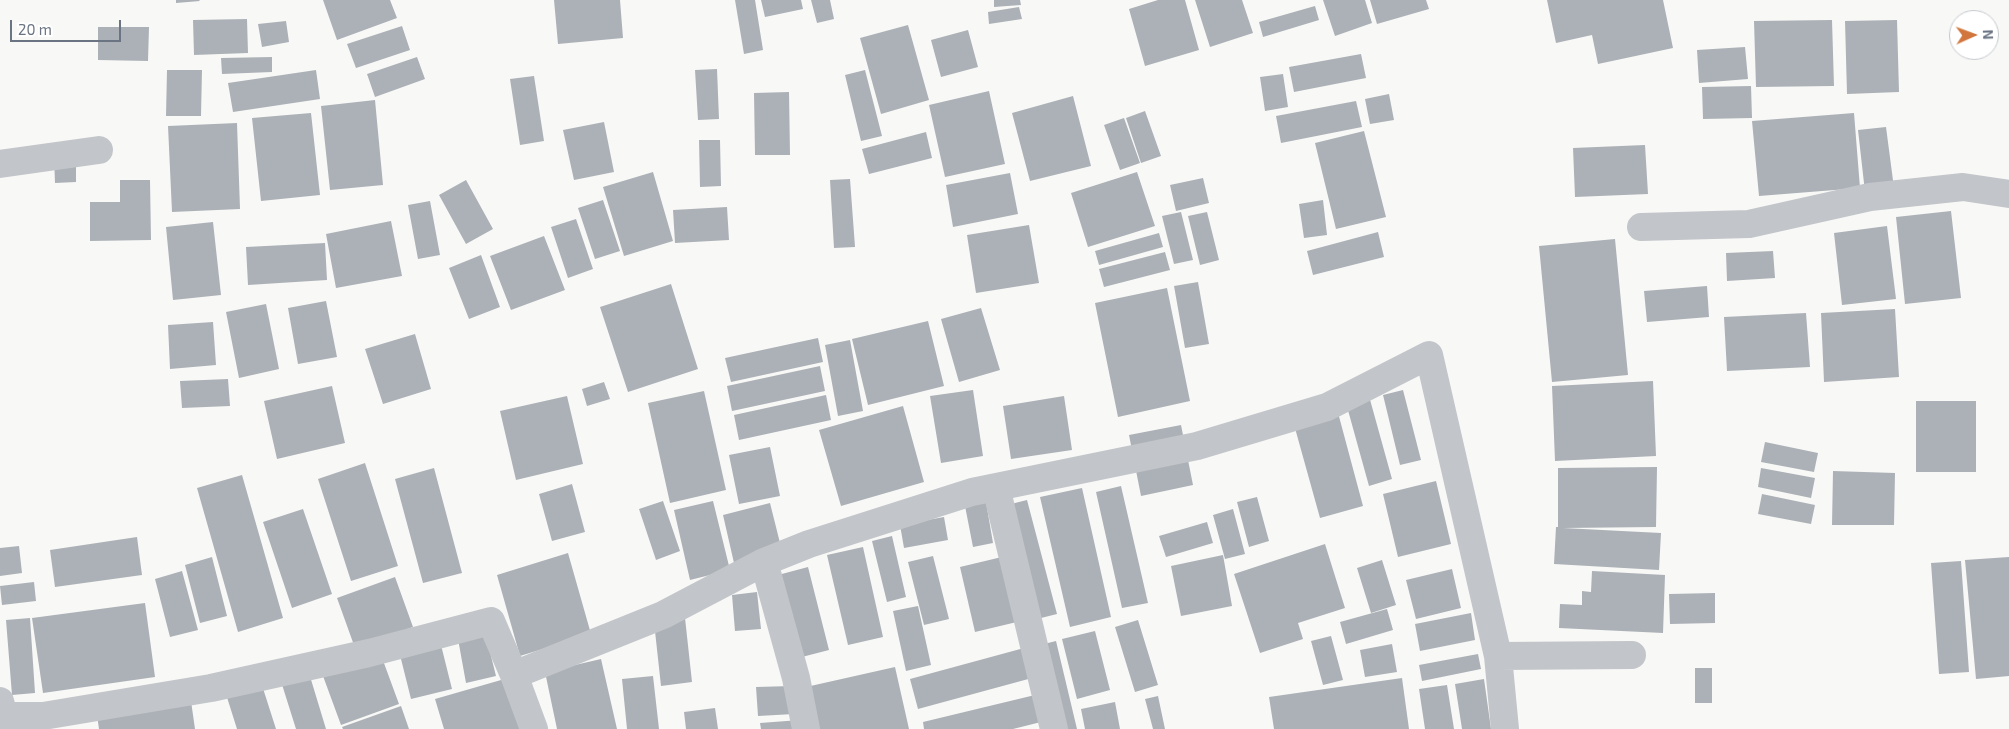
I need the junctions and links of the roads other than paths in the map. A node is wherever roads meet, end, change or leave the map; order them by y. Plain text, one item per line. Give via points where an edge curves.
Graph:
1 (100, 150) dead end
2 (0, 164) edge
3 (2009, 194) edge
4 (1641, 226) dead end
5 (996, 487) junction
6 (764, 562) junction
7 (1632, 655) dead end
8 (1498, 656) junction
9 (514, 676) junction
10 (0, 701) edge
11 (534, 729) edge
12 (806, 729) edge
13 (1054, 729) edge
14 (1505, 729) edge

1 - 2 street
3 - 4 street via 1963,187 1870,196 1749,224
5 - 6 street via 972,492
5 - 8 street via 1197,446 1327,407 1429,355
5 - 13 street
6 - 9 street via 663,615
6 - 12 street via 796,678
7 - 8 street
8 - 14 street
9 - 10 street via 491,621 369,654 211,688 52,714 4,716
9 - 11 street

